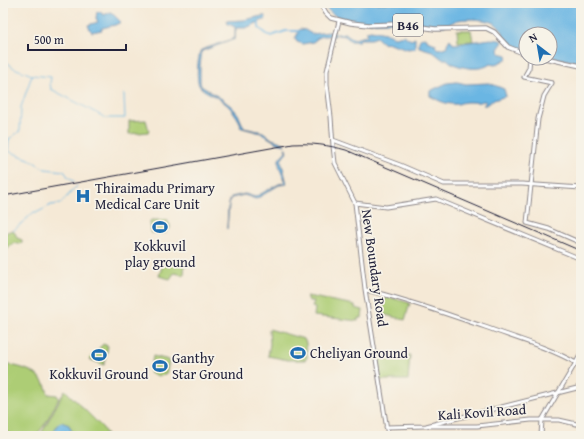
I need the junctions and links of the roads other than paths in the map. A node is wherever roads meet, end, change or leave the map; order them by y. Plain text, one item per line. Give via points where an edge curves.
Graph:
1 (320, 3) edge
2 (338, 21) junction
3 (518, 52) edge
4 (558, 61) edge
5 (529, 66) edge
6 (581, 66) edge
7 (333, 140) junction
8 (531, 185) junction
9 (581, 188) edge
10 (355, 203) junction
11 (581, 243) edge
12 (581, 259) edge
13 (366, 290) junction
14 (581, 354) edge
15 (576, 363) junction
16 (581, 387) edge
17 (558, 393) junction
18 (541, 420) junction
19 (581, 425) edge
20 (426, 426) junction
21 (386, 427) junction
22 (388, 436) edge
23 (540, 436) edge

1 - 2 main road via 331,18
2 - 3 main road, B46 via 369,25 400,24 435,29 486,28 491,29 508,47
2 - 7 street, New Boundary Road via 327,78
4 - 6 main road
5 - 8 street via 524,77 552,83 544,96 538,119
7 - 8 street via 444,184
7 - 10 street, New Boundary Road via 336,163
8 - 9 street
8 - 11 street via 527,223
10 - 12 street via 386,207 436,199
10 - 13 street, New Boundary Road
13 - 15 street via 466,321
13 - 21 street, New Boundary Road
14 - 15 street
15 - 17 street
16 - 17 street
17 - 18 street
17 - 20 street
18 - 19 street, Kali Kovil Road via 559,420
18 - 20 street, Kali Kovil Road via 478,426
18 - 23 street
20 - 21 street
21 - 22 street, New Boundary Road

